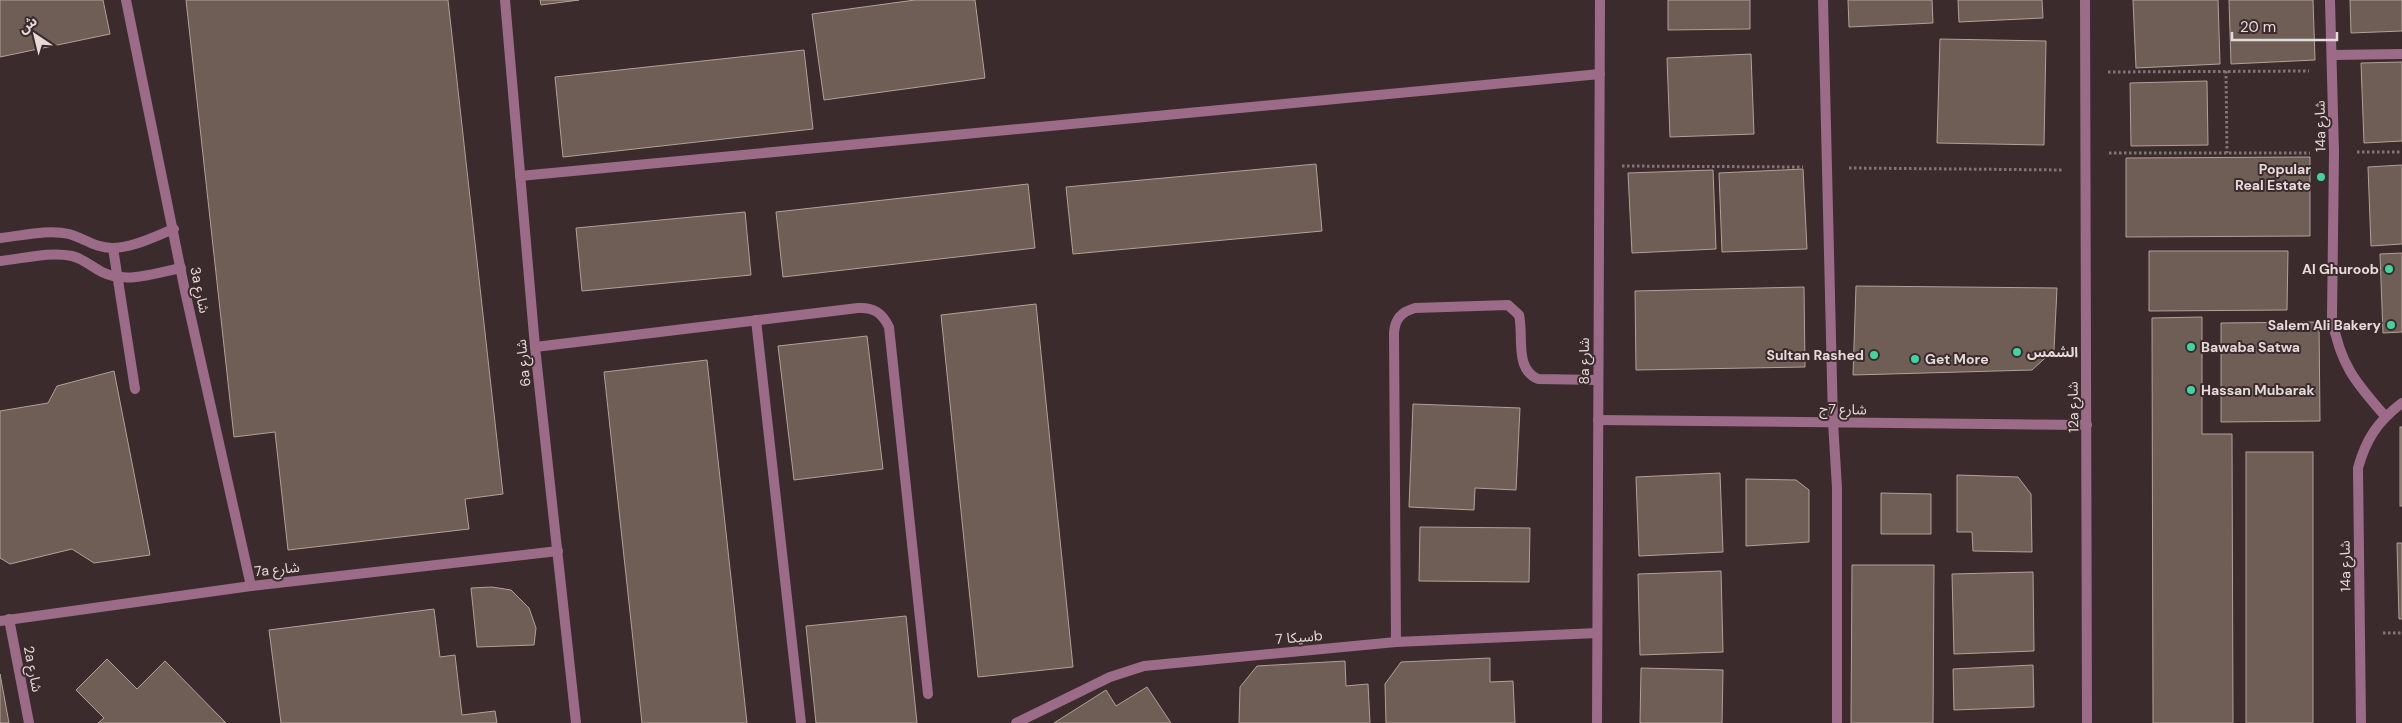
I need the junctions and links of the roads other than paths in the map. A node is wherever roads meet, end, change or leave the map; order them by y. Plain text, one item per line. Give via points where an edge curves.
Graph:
1 (126, 0) edge
2 (505, 0) edge
3 (1600, 0) edge
4 (1823, 0) edge
5 (2084, 0) edge
6 (2330, 0) edge
7 (2402, 54) edge
8 (2332, 55) junction
9 (1600, 74) junction
10 (520, 176) junction
11 (174, 229) junction
12 (0, 238) edge
13 (113, 248) junction
14 (0, 261) edge
15 (181, 268) junction
16 (116, 276) junction
17 (756, 320) junction
18 (535, 347) junction
19 (1598, 380) junction
20 (135, 389) dead end
21 (2402, 403) edge
22 (2385, 416) junction
23 (1598, 420) junction
24 (1833, 422) junction
25 (2087, 425) junction
26 (558, 551) junction
27 (251, 586) junction
28 (5, 620) edge
29 (1597, 633) junction
30 (1396, 642) junction
31 (928, 694) dead end
32 (29, 723) edge
33 (576, 723) edge
34 (802, 723) edge
35 (1016, 723) edge
36 (1597, 723) edge
37 (1838, 723) edge
38 (2087, 723) edge
39 (2360, 723) edge

1 - 11 street, 3a شارع
2 - 10 street, 6a شارع
3 - 9 street, 8a شارع
4 - 24 street
5 - 25 street, 12a شارع
6 - 8 street, 14a شارع
7 - 8 street
8 - 22 street, 14a شارع via 2334,332 2344,362 2356,382
9 - 10 street
9 - 19 street, 8a شارع
10 - 18 street, 6a شارع
11 - 13 street
11 - 15 street, 3a شارع
12 - 13 street via 57,232
13 - 16 street
14 - 16 street via 67,255
15 - 16 street via 136,277
15 - 27 street, 3a شارع
16 - 20 street
17 - 18 street
17 - 31 street via 868,308 878,311 889,327
17 - 34 street
18 - 26 street, 6a شارع
19 - 23 street, 8a شارع
19 - 30 street via 1538,379 1531,376 1523,364 1519,315 1508,305 1415,308 1399,316 1394,333
21 - 22 street, 14a شارع
22 - 39 street, 14a شارع via 2372,431 2358,468
23 - 24 street, شارع 7ج
23 - 29 street, 8a شارع
24 - 25 street, شارع 7ج
24 - 37 street via 1837,488
25 - 38 street, 12a شارع
26 - 27 street, 7a شارع
26 - 33 street, 6a شارع
27 - 28 street, 7a شارع
28 - 32 street, 2a شارع
29 - 30 street, سيكا 7b
29 - 36 street, 8a شارع
30 - 35 street, سيكا 7b via 1144,666 1110,677

